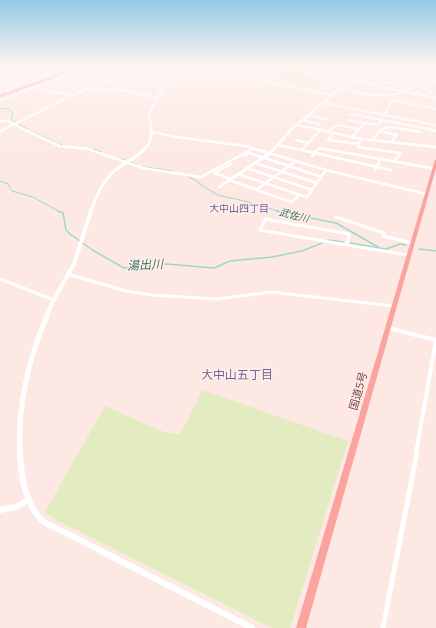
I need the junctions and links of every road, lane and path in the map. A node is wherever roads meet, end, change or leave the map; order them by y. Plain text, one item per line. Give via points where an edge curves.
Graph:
1 (12, 96) edge
2 (68, 96) edge
3 (150, 96) edge
4 (331, 96) edge
5 (158, 98) joint
6 (0, 101) edge
7 (324, 102) junction
8 (436, 108) edge
9 (375, 113) junction
10 (351, 114) dead end
11 (307, 115) junction
12 (384, 115) junction
13 (357, 116) junction
14 (370, 118) junction
15 (324, 119) junction
16 (302, 120) junction
17 (329, 120) dead end
18 (0, 121) edge
19 (382, 121) junction
20 (17, 123) junction
21 (365, 123) junction
22 (319, 124) junction
23 (296, 125) junction
24 (436, 125) edge
25 (313, 128) junction
26 (359, 129) junction
27 (320, 130) junction
28 (329, 131) junction
29 (380, 131) junction
30 (436, 131) edge
31 (0, 132) edge
32 (152, 132) junction
33 (420, 132) dead end
34 (334, 133) junction
35 (352, 137) junction
36 (361, 139) junction
37 (296, 140) dead end
38 (372, 140) junction
39 (391, 142) junction
40 (309, 143) junction
41 (358, 144) junction
42 (278, 145) junction
43 (436, 147) edge
44 (254, 148) junction
45 (302, 150) junction
46 (270, 153) junction
47 (315, 153) junction
48 (312, 156) dead end
49 (263, 158) junction
50 (381, 158) junction
51 (395, 160) junction
52 (296, 161) junction
53 (125, 162) junction
54 (255, 163) junction
55 (289, 166) junction
56 (376, 166) junction
57 (435, 166) edge
58 (247, 168) junction
59 (326, 170) junction
60 (375, 170) dead end
61 (391, 170) dead end
62 (282, 171) junction
63 (238, 174) junction
64 (274, 177) junction
65 (322, 177) junction
66 (230, 179) junction
67 (265, 183) junction
68 (317, 183) junction
69 (219, 187) dead end
70 (256, 190) junction
71 (312, 190) junction
72 (426, 194) junction
73 (300, 195) junction
74 (336, 217) dead end
75 (412, 243) junction
76 (347, 245) junction
77 (408, 255) junction
78 (68, 274) junction
79 (0, 279) edge
80 (54, 300) junction
81 (394, 306) junction
82 (388, 328) junction
83 (17, 390) dead end
84 (17, 488) dead end
85 (25, 502) junction
86 (0, 510) edge
87 (252, 628) edge
88 (301, 628) edge
89 (383, 628) edge

1 - 6 street
2 - 20 street
3 - 5 street
4 - 7 street
5 - 32 street via 149,116
7 - 9 street
7 - 11 street
8 - 12 street via 392,100
9 - 12 street
9 - 14 street
10 - 13 street
11 - 15 street
11 - 16 street
12 - 24 street
13 - 14 street
13 - 21 street via 348,120
14 - 19 street
15 - 17 street
15 - 22 street
16 - 22 street
16 - 23 street
18 - 20 street
19 - 21 street via 378,125
19 - 30 street
20 - 31 street
20 - 53 street via 24,130 60,146 88,149
21 - 26 street
22 - 25 street
23 - 25 street
23 - 42 street
25 - 27 street
26 - 28 street via 337,125
26 - 35 street
27 - 28 street
27 - 40 street
28 - 34 street
29 - 33 street via 388,127
29 - 38 street
29 - 39 street via 397,135
32 - 44 street
32 - 53 street via 147,146
34 - 35 street
34 - 41 street via 328,140
35 - 36 street
36 - 38 street
36 - 41 street
37 - 40 street
38 - 39 street
39 - 43 street
40 - 45 street
41 - 51 street via 358,147 401,153
42 - 45 street
42 - 46 street
44 - 46 street
44 - 53 street via 201,177 149,169
45 - 47 street
46 - 49 street
46 - 52 street
47 - 48 street
47 - 50 street via 319,148
47 - 56 street
49 - 54 street
49 - 55 street
49 - 66 street via 249,154 214,173
50 - 51 street
50 - 56 street
51 - 57 street
52 - 55 street
52 - 59 street
53 - 78 street via 114,171 100,191 92,208 81,246
54 - 58 street
54 - 62 street
55 - 62 street
55 - 65 street
56 - 60 street
56 - 61 street
57 - 72 highway, 国道5号
58 - 63 street
58 - 64 street
59 - 65 street
59 - 72 street
62 - 64 street
62 - 68 street
63 - 66 street
63 - 67 street
64 - 67 street
64 - 71 street
65 - 68 street
66 - 69 street
66 - 70 street
67 - 70 street
67 - 73 street
68 - 71 street
70 - 73 street via 291,202
71 - 73 street via 307,197
72 - 75 highway, 国道5号
74 - 75 street via 384,233 383,236
75 - 77 highway, 国道5号
76 - 76 street via 349,234 265,219 260,230
76 - 77 street
77 - 81 highway, 国道5号
78 - 80 street
78 - 81 street via 126,291 152,295 217,300 272,292
79 - 80 street
80 - 83 street via 36,338
81 - 82 highway, 国道5号
82 - 88 highway, 国道5号
82 - 89 street via 436,340
84 - 85 street
85 - 86 street via 16,507
85 - 87 street via 39,518 63,532

